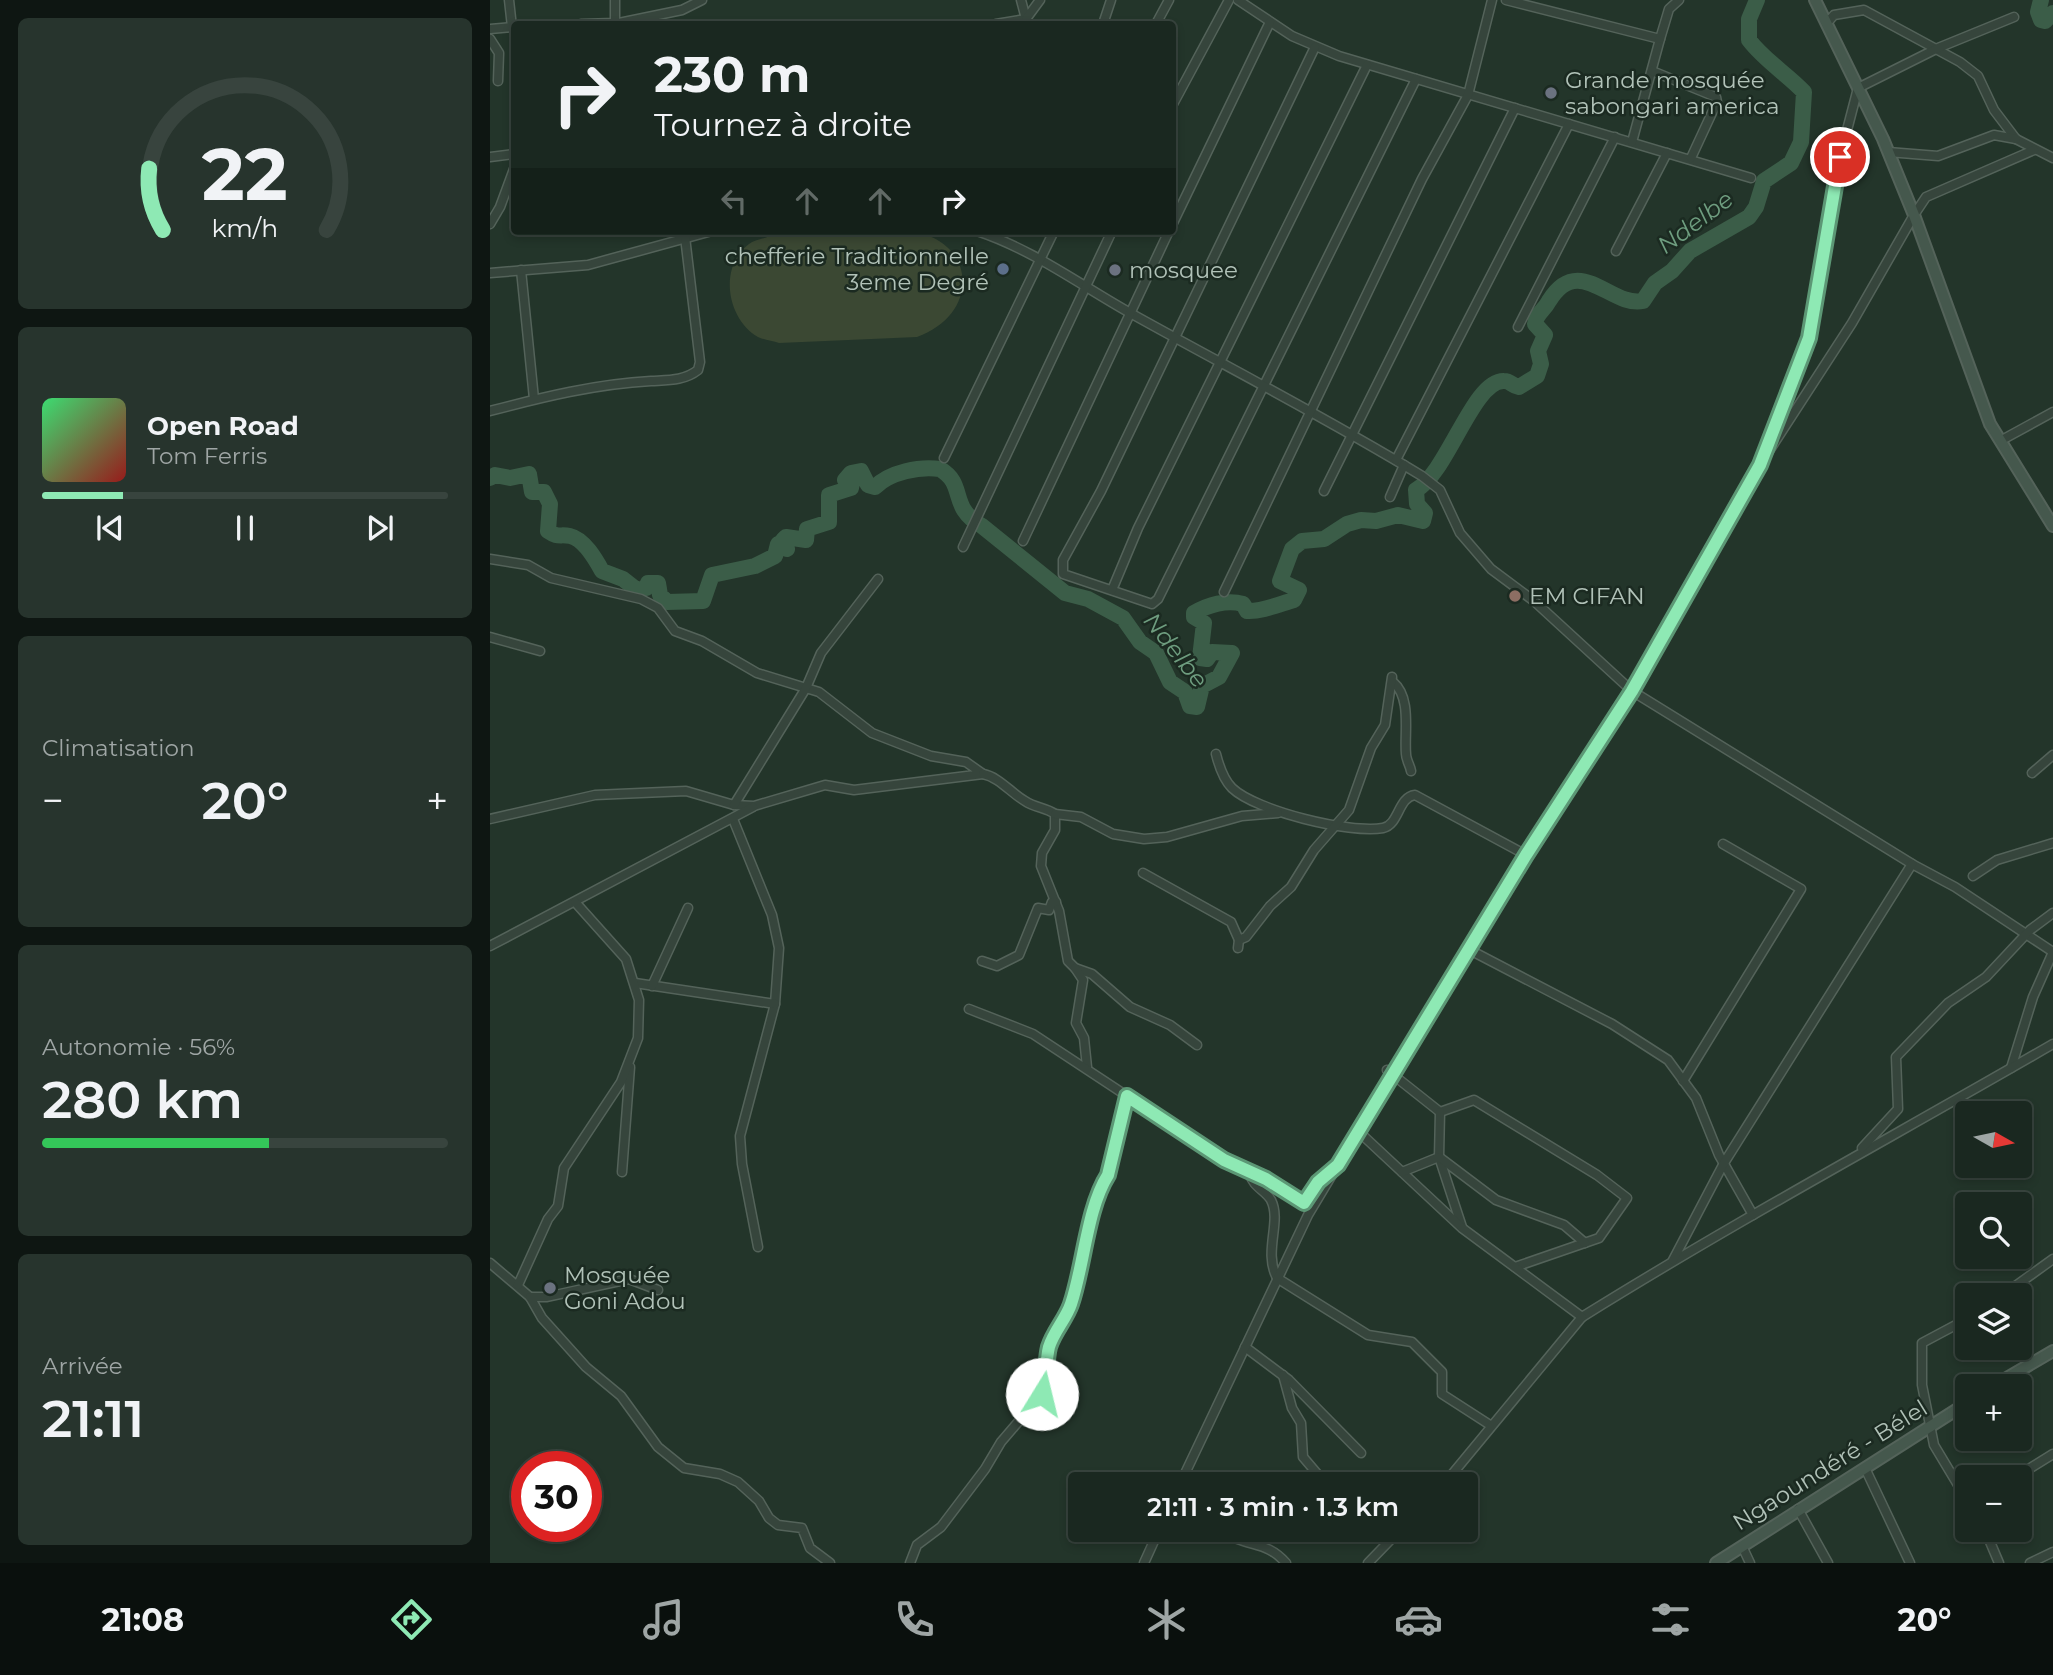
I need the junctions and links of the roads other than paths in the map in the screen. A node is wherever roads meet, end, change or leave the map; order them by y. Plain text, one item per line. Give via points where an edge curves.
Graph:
1 (509, 0) edge
2 (615, 0) edge
3 (702, 0) edge
4 (1021, 0) edge
5 (1040, 0) edge
6 (1111, 0) edge
7 (1169, 0) edge
8 (1229, 0) edge
9 (1238, 0) edge
10 (1492, 0) edge
11 (1506, 0) edge
12 (1679, 0) edge
13 (1815, 0) edge
14 (2014, 17) dead end
15 (513, 21) edge
16 (615, 21) edge
17 (629, 21) edge
18 (1026, 21) edge
19 (1027, 21) edge
20 (1103, 21) edge
21 (1158, 21) edge
22 (1270, 22) junction
23 (1827, 23) junction
24 (511, 27) edge
25 (490, 29) edge
26 (490, 39) edge
27 (1660, 39) junction
28 (1315, 47) junction
29 (1938, 48) junction
30 (1367, 65) junction
31 (1652, 71) junction
32 (1416, 79) junction
33 (498, 81) dead end
34 (1858, 88) junction
35 (1468, 95) junction
36 (1176, 99) edge
37 (1515, 108) junction
38 (1569, 124) junction
39 (1615, 137) junction
40 (2016, 139) junction
41 (1632, 142) junction
42 (2034, 150) junction
43 (1888, 152) junction
44 (1667, 153) junction
45 (511, 154) edge
46 (490, 157) edge
47 (1691, 158) junction
48 (2053, 158) edge
49 (511, 177) edge
50 (1751, 178) dead end
51 (490, 202) edge
52 (500, 207) junction
53 (1914, 215) junction
54 (1176, 217) edge
55 (490, 223) edge
56 (694, 235) edge
57 (987, 235) edge
58 (1052, 235) edge
59 (1110, 235) edge
60 (1168, 235) edge
61 (685, 237) junction
62 (1616, 251) dead end
63 (1041, 257) junction
64 (522, 270) junction
65 (490, 273) edge
66 (1087, 286) junction
67 (1131, 313) junction
68 (1518, 327) dead end
69 (1176, 337) junction
70 (1222, 362) junction
71 (1265, 386) junction
72 (534, 399) junction
73 (490, 411) edge
74 (1312, 412) junction
75 (2053, 412) edge
76 (1353, 435) junction
77 (2000, 441) junction
78 (944, 458) dead end
79 (1396, 460) junction
80 (1404, 465) junction
81 (1760, 465) junction
82 (1324, 491) dead end
83 (1390, 497) dead end
84 (2053, 526) edge
85 (1023, 541) dead end
86 (963, 547) dead end
87 (490, 559) edge
88 (878, 579) dead end
89 (1112, 590) junction
90 (1224, 592) dead end
91 (490, 637) edge
92 (540, 651) dead end
93 (806, 688) junction
94 (1632, 691) junction
95 (1216, 754) dead end
96 (2053, 755) edge
97 (1412, 771) dead end
98 (983, 774) junction
99 (2032, 774) dead end
100 (734, 805) junction
101 (754, 806) junction
102 (1279, 812) junction
103 (1055, 814) junction
104 (490, 819) edge
105 (733, 819) junction
106 (1339, 825) junction
107 (2053, 843) edge
108 (1723, 844) dead end
109 (1526, 855) junction
110 (1912, 864) junction
111 (1143, 873) dead end
112 (1973, 876) dead end
113 (575, 902) junction
114 (1056, 902) junction
115 (688, 908) dead end
116 (2053, 913) edge
117 (2027, 933) junction
118 (490, 946) edge
119 (1468, 949) junction
120 (2053, 952) edge
121 (982, 961) dead end
122 (1076, 968) junction
123 (635, 984) junction
124 (652, 986) junction
125 (775, 1004) junction
126 (969, 1009) dead end
127 (2053, 1044) edge
128 (1197, 1045) dead end
129 (631, 1057) junction
130 (1087, 1067) junction
131 (2011, 1069) junction
132 (1390, 1072) junction
133 (1683, 1081) junction
134 (1127, 1096) junction
135 (1440, 1112) junction
136 (1358, 1131) junction
137 (1857, 1153) junction
138 (1439, 1157) junction
139 (1724, 1163) junction
140 (1338, 1165) junction
141 (622, 1172) dead end
142 (1402, 1172) junction
143 (1250, 1174) junction
144 (1753, 1215) junction
145 (1462, 1228) junction
146 (1586, 1243) junction
147 (758, 1247) dead end
148 (2053, 1259) edge
149 (1673, 1260) junction
150 (490, 1263) edge
151 (1515, 1267) junction
152 (1278, 1278) junction
153 (2020, 1283) edge
154 (518, 1285) junction
155 (658, 1290) dead end
156 (530, 1297) junction
157 (1582, 1317) junction
158 (1955, 1325) edge
159 (1245, 1347) junction
160 (2053, 1351) edge
161 (2014, 1374) edge
162 (1283, 1375) junction
163 (1955, 1411) edge
164 (1490, 1425) junction
165 (1931, 1427) junction
166 (1361, 1452) dead end
167 (2053, 1454) edge
168 (2032, 1467) edge
169 (1864, 1468) junction
170 (1186, 1472) edge
171 (1316, 1472) edge
172 (1455, 1472) edge
173 (1955, 1480) edge
174 (1798, 1509) junction
175 (1154, 1542) edge
176 (1241, 1542) edge
177 (1388, 1542) edge
178 (1990, 1542) edge
179 (1742, 1546) junction
180 (2053, 1552) edge
181 (830, 1563) edge
182 (910, 1563) edge
183 (1144, 1563) edge
184 (1286, 1563) edge
185 (1368, 1563) edge
186 (1716, 1563) edge
187 (1751, 1563) edge
188 (1828, 1563) edge
189 (1910, 1563) edge
190 (1999, 1563) edge
191 (2029, 1563) edge

1 - 15 street
2 - 16 street
3 - 17 street via 682,10
4 - 18 street
5 - 19 street
6 - 20 street
7 - 21 street
8 - 36 street
9 - 22 street
10 - 35 street
11 - 27 street
12 - 27 street via 1669,9
13 - 23 main road
14 - 29 street
22 - 28 street
22 - 54 street
23 - 29 street via 1834,15 1864,10
23 - 34 main road
24 - 25 street
26 - 33 street via 499,53
27 - 31 street
28 - 30 street
28 - 69 street
29 - 34 street
29 - 40 street via 1978,76 1994,110
30 - 32 street
30 - 70 street
31 - 41 street
31 - 47 street via 1716,97
32 - 35 street
32 - 71 street
34 - 43 main road
34 - 81 street via 1834,180 1809,338
35 - 37 street
35 - 74 street via 1422,179
37 - 38 street
37 - 76 street
38 - 39 street
38 - 79 street
39 - 41 street
39 - 68 street
40 - 42 street
40 - 43 street via 1994,135 1938,156
41 - 44 street
42 - 48 street
42 - 53 street via 1926,197
43 - 53 main road
44 - 47 street
44 - 62 street
45 - 46 street
47 - 50 street
49 - 52 street
51 - 52 street
52 - 55 street
53 - 77 main road
53 - 81 street via 1853,323
56 - 61 street
57 - 63 street
58 - 63 street
59 - 66 street
60 - 67 street
61 - 64 street via 588,265
61 - 72 street via 698,370 680,379 617,383
63 - 66 street
63 - 78 street
64 - 65 street
64 - 72 street
66 - 67 street
66 - 86 street
67 - 69 street
67 - 85 street
69 - 70 street
69 - 89 street via 1063,560 1063,574
70 - 71 street
70 - 89 street via 1138,528
71 - 74 street
71 - 89 street via 1158,599 1152,604
72 - 73 street
74 - 76 street
74 - 90 street
75 - 77 street
76 - 79 street
76 - 82 street
77 - 84 main road
79 - 80 street
80 - 83 street
80 - 94 street via 1440,490 1460,533 1491,569 1534,601
81 - 94 street
87 - 93 street via 528,565 551,578 641,599 665,615 675,631 757,673
88 - 93 street via 821,653
91 - 92 street
93 - 98 street via 833,700 872,733 931,756 966,762
93 - 100 street
94 - 109 street
94 - 110 street
95 - 102 street via 1229,785 1244,798
96 - 99 street
97 - 106 street via 1405,751 1403,698 1393,679 1385,724
98 - 101 street via 854,790 825,785
98 - 103 street via 1025,802 1046,806
100 - 101 street
100 - 104 street via 686,791 595,795
101 - 105 street
102 - 103 street via 1144,839 1113,834 1081,817
102 - 106 street
103 - 114 street via 1055,830 1042,853 1041,866
105 - 113 street
105 - 125 street via 772,915 779,948
106 - 109 street via 1385,827 1406,799 1415,795
106 - 111 street via 1314,850 1292,887 1238,944 1231,922
107 - 112 street via 1997,860
108 - 133 street via 1801,889
109 - 119 street
110 - 117 street
110 - 139 street
113 - 118 street
113 - 123 street via 626,959
114 - 121 street via 1049,910 1041,907 1036,911 1019,955 997,966
114 - 122 street via 1068,961
115 - 124 street
116 - 117 street
117 - 120 street
117 - 137 street via 1986,977 1948,1003 1896,1057 1898,1110
119 - 132 street
119 - 133 street via 1612,1024 1668,1060
120 - 131 street via 2033,997
122 - 128 street via 1092,974 1130,1007
122 - 130 street via 1083,981 1076,1023 1084,1038
123 - 124 street
123 - 129 street via 638,1038
124 - 125 street
125 - 147 street via 740,1136
126 - 130 street via 1033,1034
127 - 131 street
129 - 141 street
129 - 154 street via 621,1082 564,1168 558,1206
130 - 134 street
131 - 137 street
132 - 135 street
132 - 136 street
133 - 139 street via 1696,1098
134 - 143 street
134 - 182 street via 1072,1300 1050,1346 1042,1394 1001,1442 941,1527 917,1545
135 - 138 street
135 - 146 street via 1474,1100 1627,1198 1599,1238
136 - 140 street
136 - 142 street
137 - 144 street
138 - 142 street
138 - 145 street
138 - 146 street via 1496,1200 1564,1225
139 - 144 street
139 - 149 street
140 - 143 street via 1318,1182 1304,1203
140 - 152 street
142 - 145 street
143 - 152 street via 1252,1183 1270,1200 1272,1258
144 - 149 street
145 - 151 street
146 - 151 street
148 - 153 street
149 - 157 street
150 - 154 street
151 - 157 street
152 - 159 street
152 - 164 street via 1368,1335 1412,1342 1442,1372 1442,1394
154 - 156 street
155 - 156 street via 629,1279
156 - 181 street via 551,1329 621,1396 658,1447 684,1468 737,1482 778,1525 802,1528 810,1548
157 - 164 street
158 - 165 street via 1922,1343 1922,1385
159 - 162 street
159 - 170 street
160 - 161 main road
162 - 166 street
162 - 171 street via 1301,1423 1303,1457
163 - 165 main road, Ngaoundéré - Bélel
164 - 172 street
165 - 169 main road, Ngaoundéré - Bélel
165 - 173 street via 1934,1446
167 - 168 street
169 - 174 main road, Ngaoundéré - Bélel
169 - 189 street
174 - 179 main road, Ngaoundéré - Bélel
174 - 188 street
175 - 183 street
176 - 184 street via 1270,1548
177 - 185 street
178 - 190 street
179 - 186 main road, Ngaoundéré - Bélel
179 - 187 street
180 - 191 street

